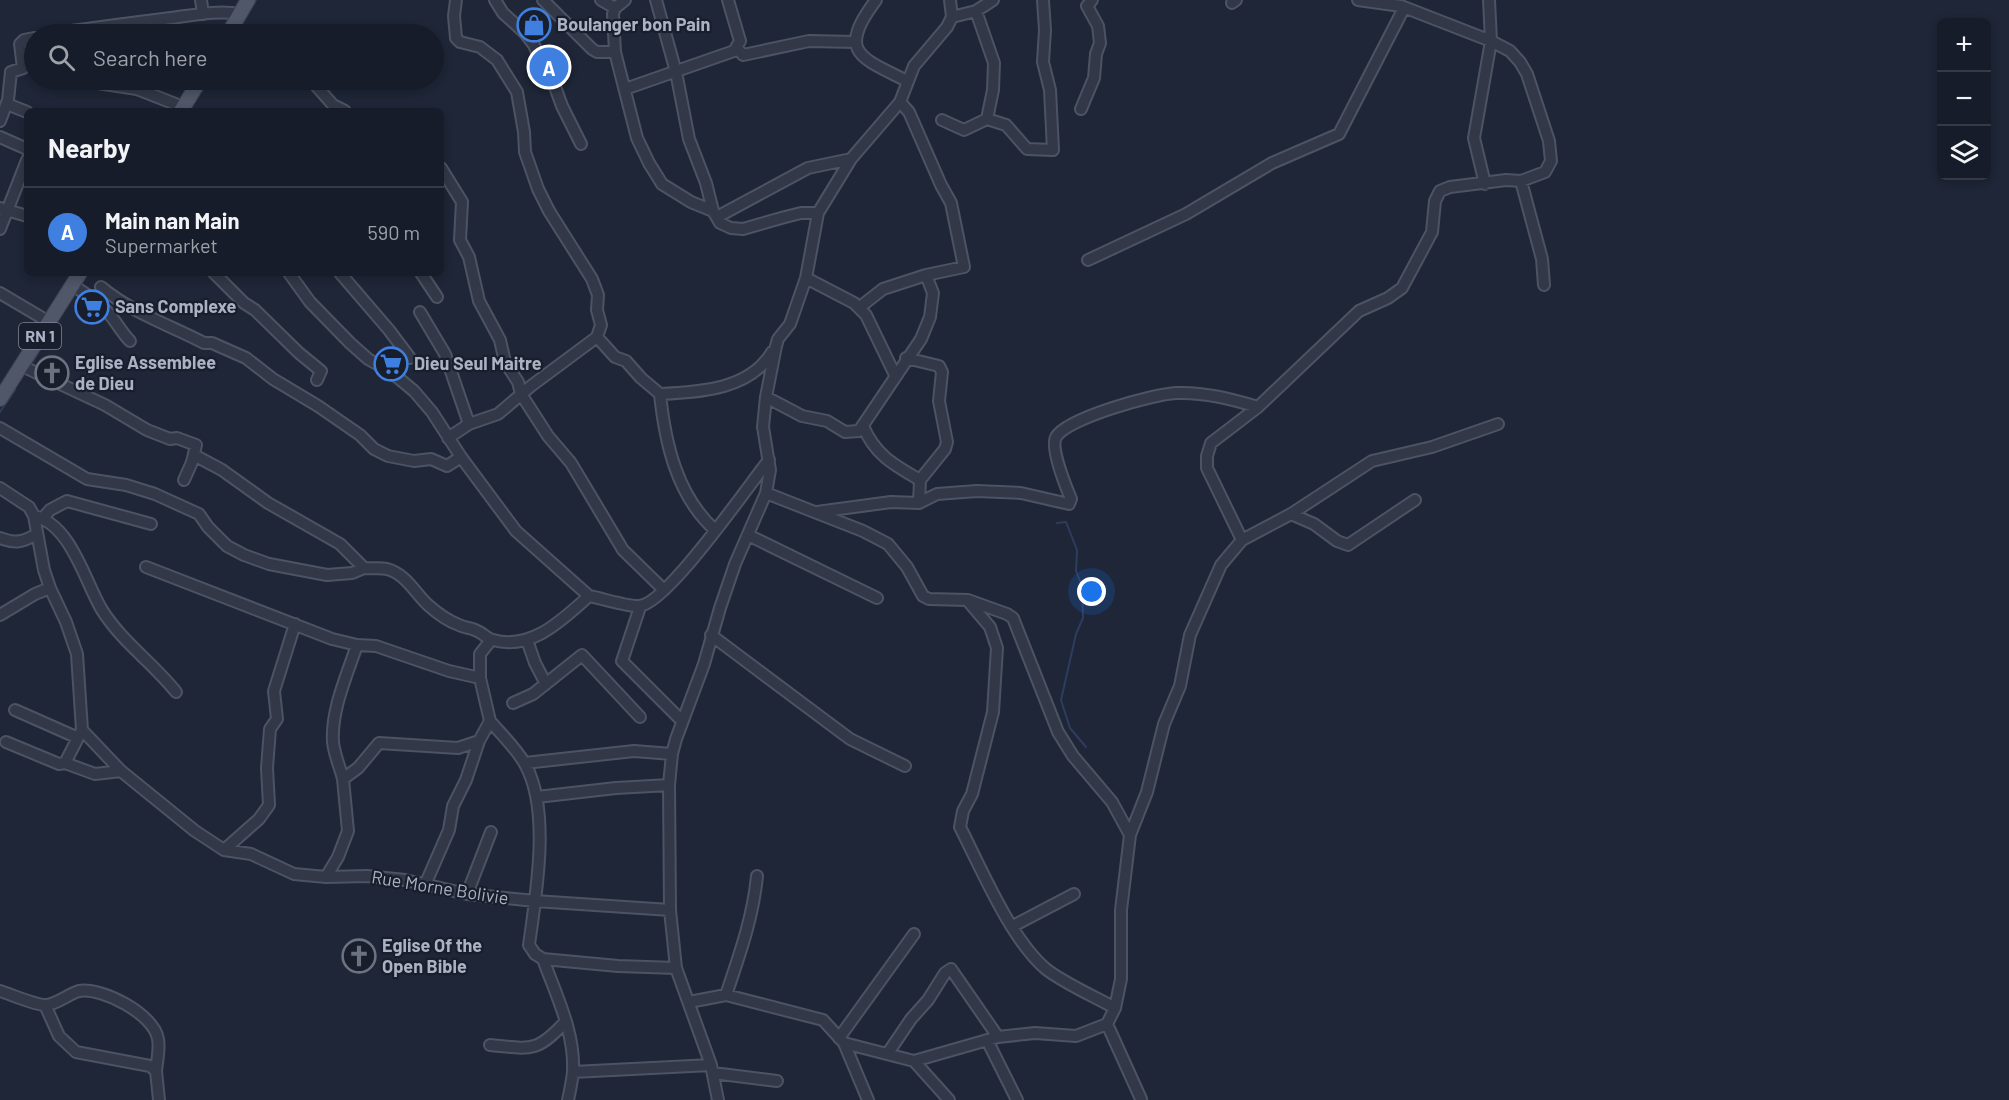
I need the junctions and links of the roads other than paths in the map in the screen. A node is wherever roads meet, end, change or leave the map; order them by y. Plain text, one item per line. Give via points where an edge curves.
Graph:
1 (201, 0) edge
2 (248, 0) edge
3 (456, 0) edge
4 (495, 0) edge
5 (543, 0) edge
6 (601, 0) edge
7 (625, 0) edge
8 (656, 0) edge
9 (728, 0) edge
10 (876, 0) edge
11 (950, 0) edge
12 (993, 0) edge
13 (1043, 0) edge
14 (1092, 0) edge
15 (1358, 0) edge
16 (1489, 0) edge
17 (615, 8) junction
18 (1404, 8) junction
19 (976, 11) junction
20 (203, 14) junction
21 (240, 14) junction
22 (952, 17) junction
23 (115, 24) edge
24 (234, 24) edge
25 (24, 40) edge
26 (1491, 41) junction
27 (856, 42) junction
28 (737, 48) junction
29 (615, 52) junction
30 (24, 55) edge
31 (24, 70) edge
32 (676, 72) junction
33 (907, 81) junction
34 (625, 89) junction
35 (141, 90) edge
36 (194, 90) edge
37 (319, 90) edge
38 (900, 102) junction
39 (7, 104) junction
40 (178, 108) edge
41 (183, 108) edge
42 (339, 108) edge
43 (1081, 109) dead end
44 (24, 111) edge
45 (987, 119) junction
46 (942, 120) dead end
47 (0, 121) edge
48 (0, 137) edge
49 (582, 144) dead end
50 (24, 148) edge
51 (851, 159) junction
52 (24, 166) edge
53 (444, 173) edge
54 (1521, 181) junction
55 (1485, 184) junction
56 (4, 209) edge
57 (818, 213) junction
58 (715, 214) junction
59 (24, 215) edge
60 (0, 229) edge
61 (1088, 260) dead end
62 (927, 275) junction
63 (78, 276) edge
64 (217, 276) edge
65 (291, 276) edge
66 (343, 276) edge
67 (423, 276) edge
68 (806, 278) junction
69 (72, 285) junction
70 (1544, 285) dead end
71 (100, 287) dead end
72 (0, 293) edge
73 (437, 297) dead end
74 (860, 308) junction
75 (420, 312) dead end
76 (49, 322) junction
77 (597, 337) junction
78 (130, 340) dead end
79 (776, 346) junction
80 (410, 358) dead end
81 (906, 358) junction
82 (22, 366) junction
83 (895, 375) junction
84 (317, 380) dead end
85 (521, 394) junction
86 (660, 394) junction
87 (766, 397) junction
88 (0, 399) edge
89 (1258, 407) junction
90 (470, 424) junction
91 (1498, 424) dead end
92 (863, 426) junction
93 (0, 428) edge
94 (448, 438) junction
95 (194, 455) junction
96 (461, 457) junction
97 (769, 460) junction
98 (184, 480) dead end
99 (920, 480) junction
100 (0, 488) edge
101 (766, 493) junction
102 (1415, 500) dead end
103 (919, 503) junction
104 (817, 513) junction
105 (1290, 514) junction
106 (39, 517) junction
107 (151, 524) dead end
108 (715, 530) junction
109 (37, 534) junction
110 (748, 535) junction
111 (0, 538) edge
112 (1242, 540) junction
113 (146, 567) dead end
114 (364, 568) junction
115 (50, 588) junction
116 (664, 590) junction
117 (590, 596) junction
118 (877, 598) dead end
119 (968, 600) junction
120 (639, 607) junction
121 (0, 615) edge
122 (295, 624) junction
123 (711, 635) junction
124 (491, 640) junction
125 (527, 640) junction
126 (357, 645) junction
127 (480, 678) junction
128 (546, 684) junction
129 (176, 692) dead end
130 (513, 703) dead end
131 (15, 710) dead end
132 (640, 717) dead end
133 (490, 721) junction
134 (682, 721) junction
135 (79, 734) junction
136 (479, 741) junction
137 (6, 742) dead end
138 (672, 754) junction
139 (65, 763) junction
140 (525, 763) junction
141 (905, 766) dead end
142 (121, 771) junction
143 (343, 779) junction
144 (669, 785) junction
145 (537, 797) junction
146 (490, 832) dead end
147 (1130, 835) junction
148 (224, 850) junction
149 (757, 876) dead end
150 (326, 877) junction
151 (425, 885) junction
152 (467, 894) junction
153 (1074, 894) dead end
154 (535, 902) junction
155 (670, 910) junction
156 (1013, 926) junction
157 (914, 934) dead end
158 (543, 959) junction
159 (676, 968) junction
160 (0, 991) edge
161 (726, 995) junction
162 (689, 1002) junction
163 (45, 1005) junction
164 (1114, 1008) junction
165 (566, 1021) junction
166 (1107, 1024) junction
167 (992, 1039) junction
168 (842, 1041) junction
169 (490, 1046) dead end
170 (888, 1053) junction
171 (914, 1061) junction
172 (712, 1069) junction
173 (156, 1071) junction
174 (573, 1072) junction
175 (777, 1081) dead end
176 (1141, 1099) edge
177 (159, 1100) edge
178 (568, 1100) edge
179 (718, 1100) edge
180 (868, 1100) edge
181 (949, 1100) edge
182 (1017, 1100) edge

1 - 20 street
2 - 21 main road
3 - 77 street via 456,38 480,47 497,60 517,92 525,152 538,189 595,287 601,325
4 - 49 street via 534,45
5 - 29 street via 592,49
6 - 17 street
7 - 17 street
8 - 32 street
9 - 28 street via 739,37
10 - 27 street via 855,34
11 - 22 street
12 - 19 street
13 - 45 street via 1043,62 1050,90 1053,150 1027,149 1006,124
14 - 43 street via 1086,6 1098,26 1100,43 1094,78
15 - 18 street
16 - 26 street
17 - 29 street
18 - 26 street
18 - 61 street via 1339,134 1272,163 1186,214
19 - 22 street
19 - 45 street via 994,63
20 - 21 street
20 - 23 street
21 - 24 main road
22 - 33 street
25 - 30 street via 20,44
26 - 54 street via 1510,51 1527,74 1549,141 1551,161 1545,172
26 - 55 street via 1474,138
27 - 28 street via 809,41 743,56
27 - 33 street via 862,57
28 - 32 street
29 - 34 street
31 - 39 street via 11,72
32 - 34 street
32 - 58 street via 689,139
33 - 38 street
34 - 58 street via 637,138 662,184
35 - 40 street
36 - 41 main road
37 - 42 street
38 - 51 street
38 - 62 street via 909,112 951,203 964,267
39 - 44 street
39 - 47 street
45 - 46 street via 964,130
48 - 50 street
51 - 57 street
51 - 58 street via 808,168
52 - 56 street
53 - 85 street via 462,202 460,240 469,257 479,301 500,340 505,362
54 - 55 street
54 - 70 street via 1542,259
55 - 89 street via 1440,191 1432,232 1402,288 1359,312
56 - 59 street
56 - 60 street
57 - 58 street via 801,213 743,229 720,223
57 - 68 street
62 - 74 street via 883,289
62 - 81 street via 933,293 930,317 921,339
63 - 69 main road, RN 1
64 - 84 street via 321,371
65 - 94 street via 310,302 350,343 414,391
66 - 80 street
67 - 73 street
68 - 74 street
68 - 79 street via 790,324
69 - 76 main road, RN 1
69 - 78 street via 109,314
71 - 96 street via 139,312 246,358 388,456 414,461 431,459 447,466
72 - 76 street
74 - 83 street
75 - 90 street via 445,354
76 - 82 main road, RN 1
77 - 85 street
77 - 86 street
79 - 86 street via 756,372 734,383
79 - 87 street
81 - 83 street
81 - 99 street via 939,366 942,372 939,395 947,442
82 - 88 main road, RN 1
82 - 95 street via 170,440 177,438 196,445
83 - 92 street
85 - 90 street via 498,414
85 - 116 street via 571,463 623,550
86 - 108 street via 663,426 675,469 694,507
87 - 92 street via 845,432 859,431
87 - 97 street via 763,427
89 - 103 street via 1221,396 1176,393 1154,396 1079,420 1057,435 1054,444 1069,504 1022,493 977,491 937,494
89 - 112 street via 1211,443 1207,456 1207,468
90 - 94 street
91 - 105 street via 1432,447 1372,461
92 - 99 street via 885,458
93 - 114 street via 87,479 155,494 199,514 227,546 244,555 327,575
94 - 96 street
95 - 98 street
95 - 114 street via 340,544
96 - 117 street via 516,531
97 - 101 street
97 - 108 street
99 - 103 street
100 - 106 street
101 - 104 street
101 - 110 street
102 - 105 street via 1348,545
103 - 104 street via 891,502
104 - 119 street via 888,544 923,596
105 - 112 street
106 - 107 street via 67,501
106 - 109 street
106 - 129 street via 58,531 80,560 102,610 116,628
108 - 116 street
109 - 111 street via 18,543
109 - 115 street
110 - 118 street
110 - 123 street
112 - 147 street via 1221,565 1190,635 1180,686 1164,724 1147,792
113 - 122 street
114 - 124 street via 388,569 404,577 442,616
115 - 121 street
115 - 135 street via 77,654
116 - 120 street
117 - 120 street
117 - 125 street via 563,619
119 - 147 street via 1013,618 1058,732 1072,756 1112,802
119 - 156 street via 990,627 997,648 993,712 960,827
120 - 134 street via 622,661
122 - 126 street
122 - 148 street via 274,691 277,719 270,729 269,805
123 - 134 street
123 - 141 street via 850,739
124 - 125 street
124 - 127 street via 480,654
125 - 128 street
126 - 127 street via 376,646
126 - 143 street via 334,723 333,743
127 - 133 street
128 - 130 street
128 - 132 street via 582,655
131 - 135 street
133 - 136 street
133 - 140 street
134 - 138 street
135 - 139 street
135 - 142 street, Rue Morne Bolivie
136 - 143 street via 458,748 379,743
136 - 151 street via 453,806 449,830
137 - 139 street
138 - 140 street via 634,751
138 - 144 street
139 - 142 street via 95,774
140 - 145 street
142 - 148 street, Rue Morne Bolivie
143 - 150 street via 348,831
144 - 145 street
144 - 155 street
145 - 154 street via 539,854
146 - 152 street
147 - 164 street via 1121,910 1121,979
148 - 150 street, Rue Morne Bolivie via 251,854 294,874
149 - 161 street via 748,929
150 - 151 street, Rue Morne Bolivie via 367,876
151 - 152 street, Rue Morne Bolivie
152 - 154 street, Rue Morne Bolivie
153 - 156 street
154 - 155 street, Rue Morne Bolivie
154 - 158 street via 529,945
155 - 159 street
156 - 164 street via 1032,956 1047,970
157 - 168 street
158 - 159 street
158 - 165 street
159 - 162 street
160 - 163 street
161 - 162 street
161 - 168 street via 823,1020
162 - 172 street
163 - 173 street via 59,1036 76,1052 150,1066
163 - 173 street via 79,991 94,990 137,1011 154,1027 158,1039
164 - 166 street
165 - 169 street via 552,1036 529,1049
165 - 174 street
166 - 167 street via 1076,1036 1035,1033
166 - 176 street
167 - 170 street via 951,969
167 - 171 street
167 - 182 street
168 - 170 street
168 - 180 street
170 - 171 street
171 - 181 street
172 - 174 street
172 - 175 street
172 - 179 street
173 - 177 street
174 - 178 street

